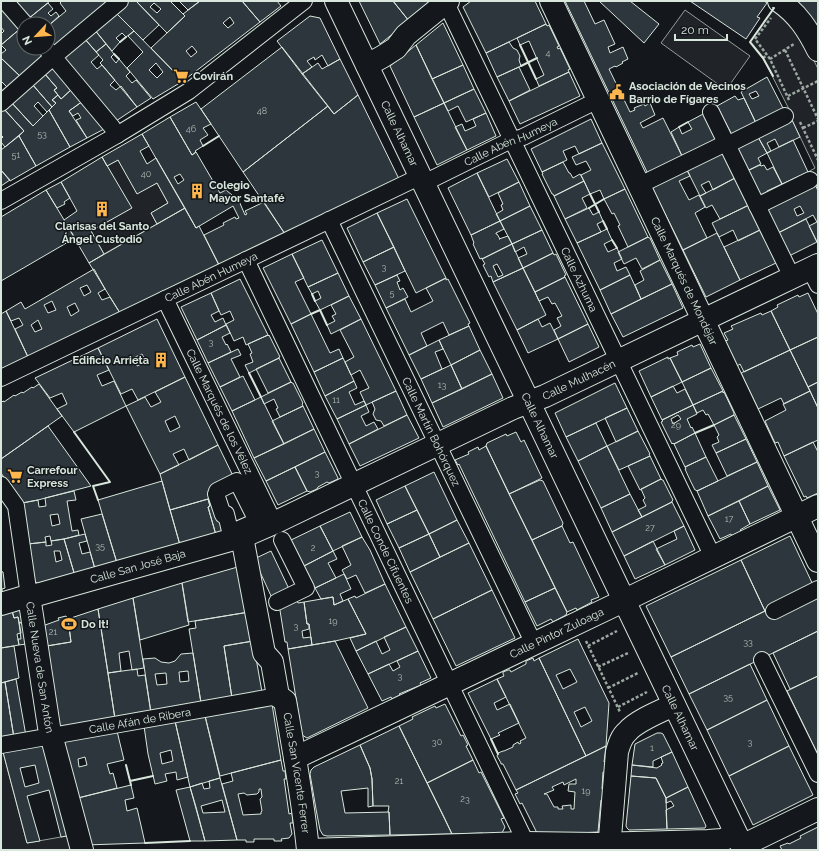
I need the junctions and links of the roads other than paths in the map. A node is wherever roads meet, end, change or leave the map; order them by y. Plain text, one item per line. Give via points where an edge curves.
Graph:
1 (5, 1) edge
2 (120, 1) edge
3 (304, 1) edge
4 (336, 1) edge
5 (551, 1) edge
6 (447, 2) edge
7 (781, 6) edge
8 (18, 16) edge
9 (56, 48) edge
10 (818, 50) edge
11 (46, 56) edge
12 (52, 56) edge
13 (367, 65) junction
14 (598, 100) junction
15 (1, 103) edge
16 (711, 112) dead end
17 (792, 117) road end
18 (117, 134) junction
19 (513, 140) junction
20 (727, 144) junction
21 (422, 180) junction
22 (810, 180) dead end
23 (646, 182) dead end
24 (1, 200) edge
25 (757, 206) junction
26 (329, 220) junction
27 (246, 260) junction
28 (809, 274) edge
29 (164, 299) junction
30 (703, 320) junction
31 (619, 360) junction
32 (1, 378) edge
33 (529, 402) junction
34 (437, 444) junction
35 (1, 485) edge
36 (354, 485) junction
37 (818, 506) edge
38 (796, 516) junction
39 (278, 532) junction
40 (236, 534) junction
41 (713, 557) junction
42 (818, 562) edge
43 (818, 589) edge
44 (29, 596) junction
45 (624, 600) junction
46 (277, 602) dead end
47 (1, 604) edge
48 (774, 611) dead end
49 (534, 644) junction
50 (762, 660) dead end
51 (450, 684) junction
52 (278, 696) junction
53 (674, 705) junction
54 (51, 736) junction
55 (1, 745) edge
56 (295, 758) junction
57 (818, 774) edge
58 (818, 809) edge
59 (526, 843) junction
60 (740, 843) edge
61 (610, 847) edge
62 (82, 850) edge
63 (308, 850) edge

1 - 8 street
2 - 9 street
3 - 18 street via 189,91
4 - 13 street, Calle Alhamar
5 - 14 street, Calle Marqués de Mondéjar
6 - 13 street via 406,35 396,48
6 - 19 street, Calle Azhuma
7 - 10 street via 800,20
11 - 15 street
12 - 18 street
13 - 21 street, Calle Alhamar
14 - 19 street, Calle Abén Humeya
14 - 30 street, Calle Marqués de Mondéjar
16 - 20 street
17 - 20 street
18 - 24 street
19 - 21 street, Calle Abén Humeya
19 - 31 street, Calle Azhuma
20 - 23 street
20 - 25 street
21 - 26 street, Calle Abén Humeya
21 - 33 street, Calle Alhamar
22 - 25 street
25 - 28 street
26 - 27 street, Calle Abén Humeya
26 - 34 street, Calle Martín Bohórquez
27 - 29 street, Calle Abén Humeya
27 - 36 street, Calle Conde Cifuentes
28 - 30 street, Calle Mulhacén
29 - 32 street, Calle Abén Humeya
29 - 39 street, Calle Marqués de los Vélez
30 - 31 street, Calle Mulhacén
30 - 38 street, Calle Marqués de Mondéjar
31 - 33 street, Calle Mulhacén
31 - 41 street, Calle Azhuma
33 - 34 street, Calle Mulhacén
33 - 45 street, Calle Alhamar
34 - 36 street, Calle Mulhacén
34 - 49 street, Calle Martín Bohórquez
35 - 44 street, Calle Nueva de San Antón via 16,506
36 - 39 street, Calle Mulhacén
36 - 51 street, Calle Conde Cifuentes
37 - 38 street, Calle Pintor Zuloaga
38 - 41 street, Calle Pintor Zuloaga
38 - 42 street, Calle Marqués de Mondéjar
39 - 40 street, Calle San José Baja
39 - 46 street, Calle Marqués de los Vélez via 306,588
40 - 44 street, Calle San José Baja
40 - 52 street, Calle San Vicente Ferrer via 264,653 272,662
41 - 45 street, Calle Pintor Zuloaga
43 - 48 street
44 - 47 street, Calle San José Baja
44 - 54 street, Calle Nueva de San Antón
45 - 49 street, Calle Pintor Zuloaga
45 - 53 street, Calle Alhamar
49 - 51 street, Calle Pintor Zuloaga
50 - 57 street
51 - 56 street, Calle Pintor Zuloaga
51 - 59 street, Calle Conde Cifuentes
52 - 54 street, Calle Afán de Ribera
52 - 56 street, Calle San Vicente Ferrer via 285,701
53 - 60 street, Calle Alhamar
53 - 61 street via 634,725 621,741 617,752
54 - 55 street, Calle Afán de Ribera
54 - 62 street, Calle Nueva de San Antón
56 - 63 street, Calle San Vicente Ferrer
58 - 60 street
59 - 61 street
59 - 63 street
60 - 61 street via 722,840

